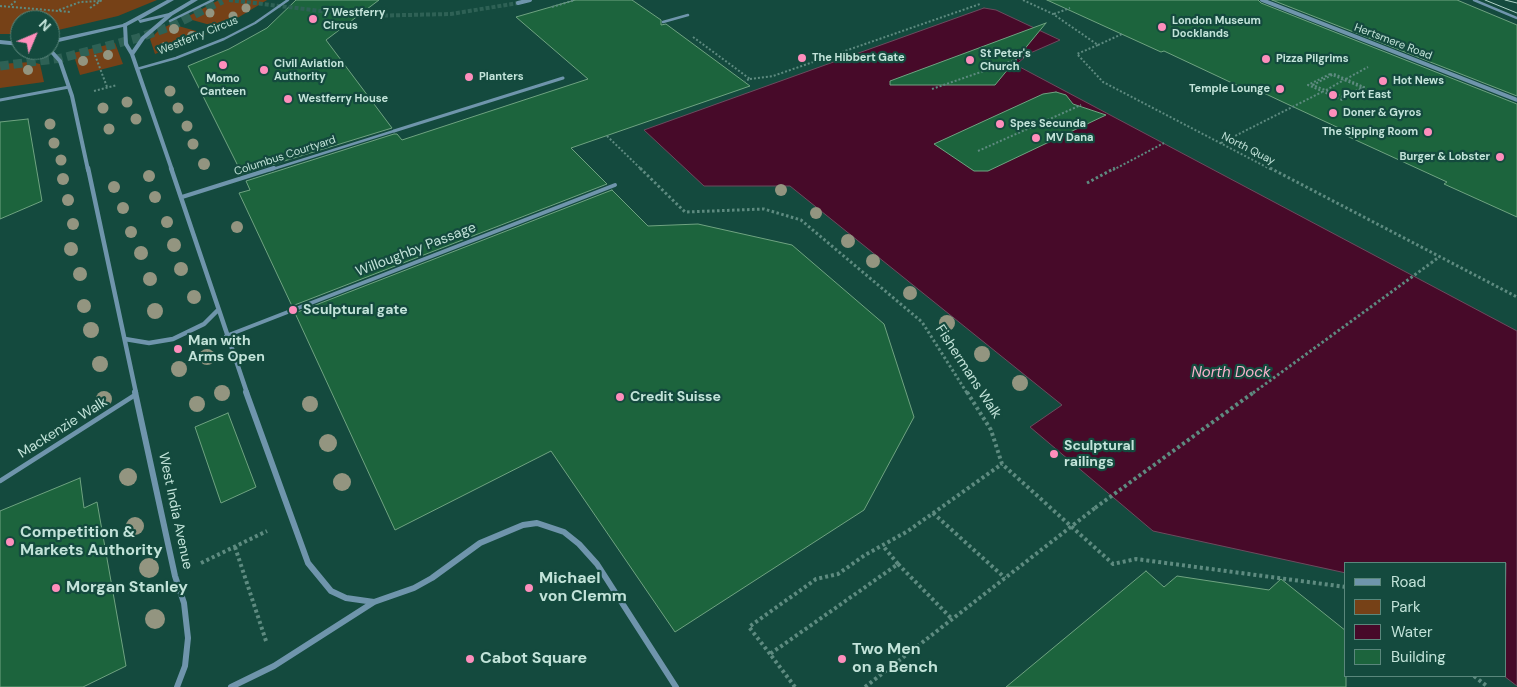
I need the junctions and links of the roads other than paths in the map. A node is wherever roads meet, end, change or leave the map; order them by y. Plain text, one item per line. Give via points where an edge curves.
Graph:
1 (172, 0) edge
2 (195, 0) edge
3 (213, 0) edge
4 (288, 0) edge
5 (530, 0) edge
6 (1262, 0) edge
7 (1474, 0) edge
8 (518, 3) dead end
9 (171, 14) junction
10 (688, 15) road end
11 (1517, 18) edge
12 (170, 21) dead end
13 (664, 22) dead end
14 (128, 24) junction
15 (60, 40) edge
16 (132, 54) junction
17 (59, 60) edge
18 (137, 69) junction
19 (563, 78) dead end
20 (69, 87) junction
21 (0, 100) edge
22 (1517, 100) edge
23 (394, 131) joint
24 (615, 185) dead end
25 (182, 197) junction
26 (218, 310) junction
27 (226, 336) junction
28 (125, 339) junction
29 (137, 394) junction
30 (0, 481) edge
31 (374, 602) junction
32 (177, 687) edge
33 (230, 687) edge
34 (676, 687) edge

1 - 14 street
2 - 9 street
3 - 12 lane
4 - 18 lane, Westferry Circus via 224,39
5 - 8 street
6 - 22 street, Hertsmere Road
7 - 11 lane
9 - 14 street
9 - 16 street via 143,38
10 - 13 lane
14 - 15 street
14 - 16 street via 126,44
16 - 18 street
17 - 20 street, West India Avenue
18 - 25 street
19 - 23 street
20 - 21 street
20 - 28 street, West India Avenue
23 - 25 lane, Columbus Courtyard
24 - 27 lane, Willoughby Passage
25 - 26 street
26 - 27 street
26 - 28 street via 204,324 173,339 148,343
27 - 31 street via 308,563 331,591 346,598
28 - 29 street, West India Avenue
29 - 30 lane, Mackenzie Walk
29 - 32 street, West India Avenue via 187,620 185,666
31 - 33 street via 274,666
31 - 34 street via 414,588 480,543 504,532 523,525 548,525 564,532 597,564

